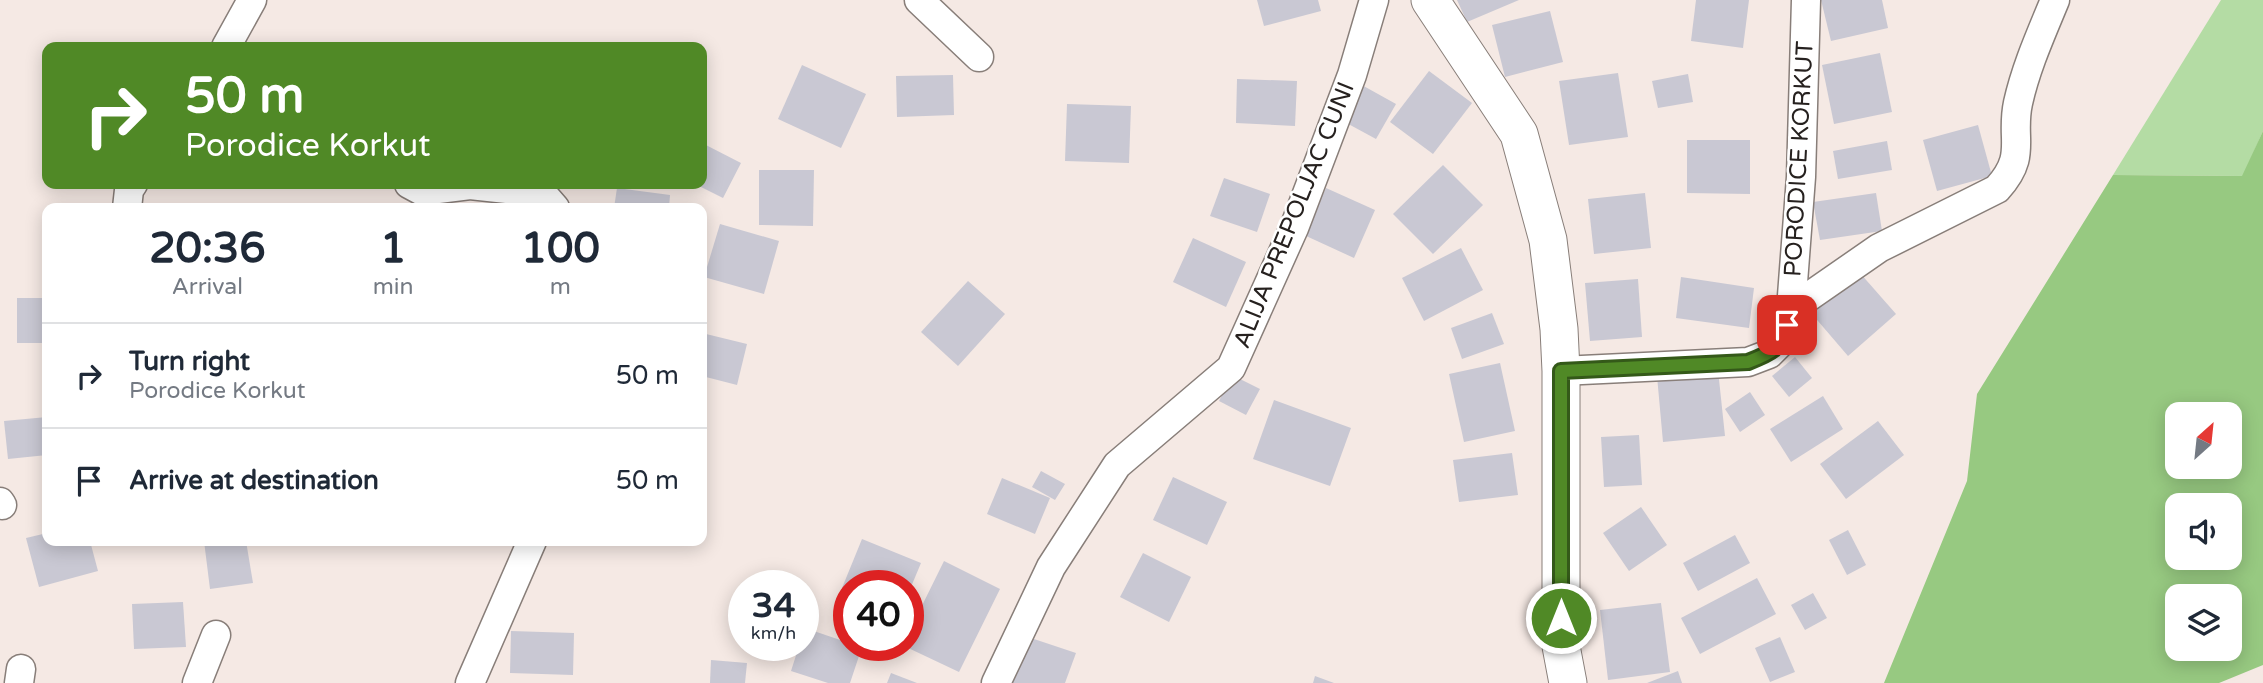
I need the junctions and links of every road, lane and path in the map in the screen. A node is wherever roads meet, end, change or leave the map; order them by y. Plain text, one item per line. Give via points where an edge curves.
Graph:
1 (253, 0) edge
2 (919, 0) edge
3 (1374, 0) edge
4 (1430, 0) edge
5 (1806, 0) edge
6 (2055, 0) edge
7 (229, 42) edge
8 (979, 57) dead end
9 (446, 189) edge
10 (518, 189) edge
11 (417, 194) edge
12 (550, 203) edge
13 (1791, 309) junction
14 (1561, 371) junction
15 (530, 546) edge
16 (216, 635) dead end
17 (197, 683) edge
18 (470, 683) edge
19 (996, 683) edge
20 (1568, 683) edge

1 - 7 street
2 - 8 street
3 - 19 street, ALIJA PREPOLJAC CUNI via 1352,75 1294,228 1231,368 1117,465 1051,566
4 - 14 street via 1519,134 1548,240
5 - 13 street, PORODICE KORKUT via 1801,177
6 - 13 street via 2017,107 2017,154 2010,175 1997,189 1879,248
9 - 11 street
10 - 12 street via 541,193
13 - 14 street, PORODICE KORKUT via 1783,340 1769,354 1748,362
14 - 20 street via 1561,646
15 - 18 street
16 - 17 street

